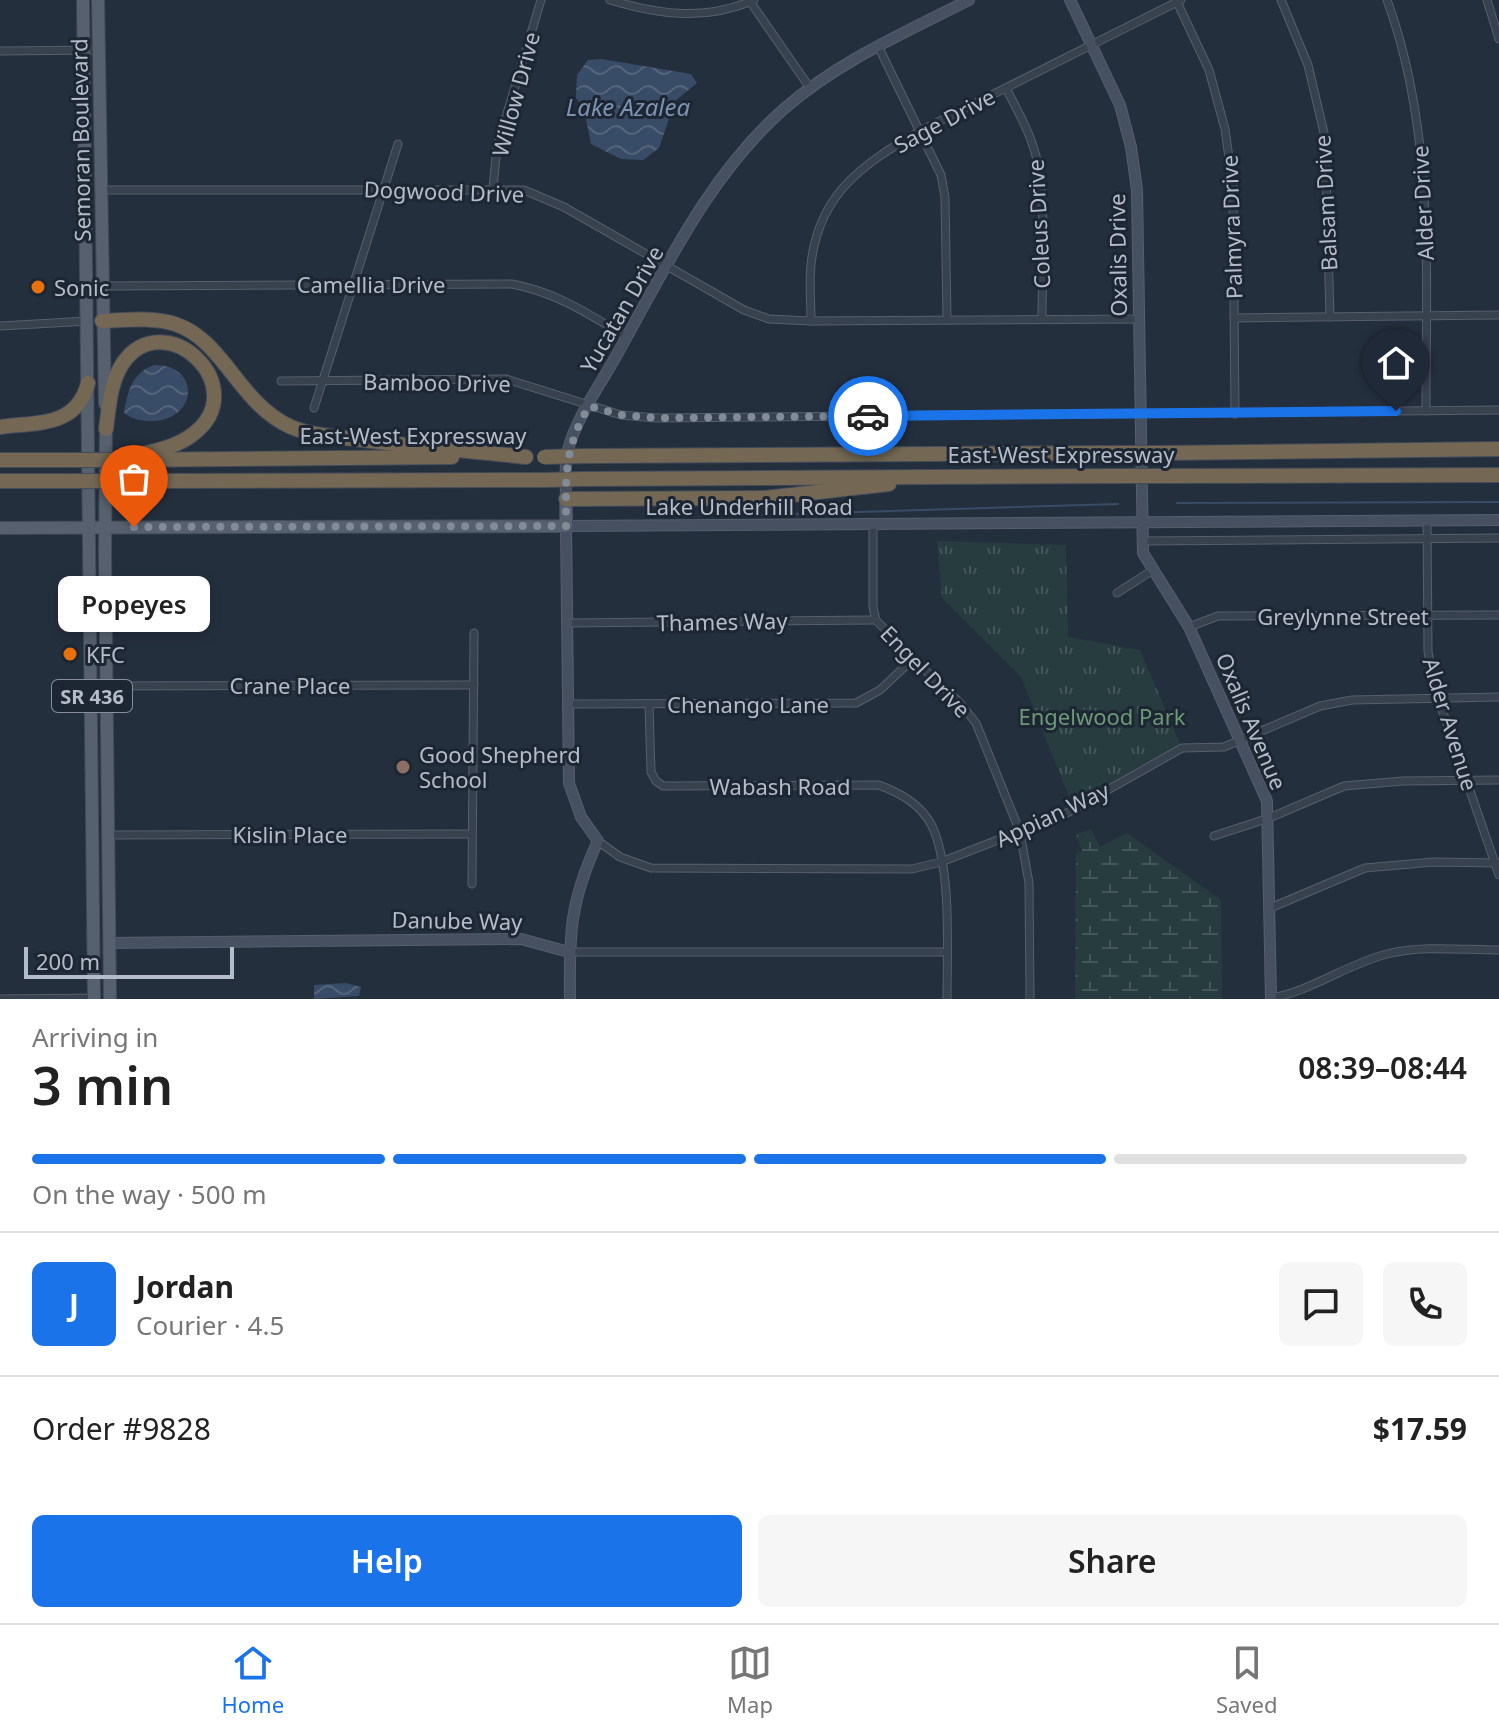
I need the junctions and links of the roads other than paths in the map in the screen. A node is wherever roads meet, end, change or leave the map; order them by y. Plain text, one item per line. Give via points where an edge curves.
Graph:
1 (83, 0) edge
2 (98, 0) edge
3 (541, 0) edge
4 (610, 0) edge
5 (969, 0) edge
6 (1070, 0) edge
7 (1281, 0) edge
8 (1387, 0) edge
9 (1487, 0) edge
10 (751, 1) edge
11 (1179, 1) edge
12 (1499, 39) edge
13 (1093, 44) junction
14 (878, 46) junction
15 (84, 50) junction
16 (99, 50) junction
17 (0, 51) edge
18 (810, 88) junction
19 (1006, 88) junction
20 (920, 131) junction
21 (398, 144) dead end
22 (384, 188) junction
23 (493, 188) junction
24 (101, 190) junction
25 (668, 265) junction
26 (353, 283) junction
27 (102, 286) junction
28 (1426, 315) junction
29 (1499, 315) edge
30 (1330, 317) junction
31 (1234, 318) junction
32 (1042, 319) junction
33 (1139, 319) junction
34 (947, 320) junction
35 (95, 321) junction
36 (811, 321) junction
37 (0, 326) edge
38 (627, 337) junction
39 (281, 381) dead end
40 (323, 381) junction
41 (88, 383) junction
42 (589, 406) junction
43 (314, 408) dead end
44 (1499, 410) edge
45 (1426, 411) junction
46 (1139, 414) junction
47 (1235, 414) junction
48 (0, 427) edge
49 (106, 429) junction
50 (1499, 449) edge
51 (526, 457) junction
52 (0, 460) edge
53 (121, 460) junction
54 (1499, 475) edge
55 (925, 477) junction
56 (0, 481) edge
57 (566, 499) junction
58 (1427, 520) junction
59 (1499, 520) edge
60 (1141, 522) junction
61 (873, 525) junction
62 (566, 526) junction
63 (106, 527) junction
64 (0, 528) edge
65 (89, 528) junction
66 (1499, 538) edge
67 (1427, 539) junction
68 (1141, 541) junction
69 (1153, 570) junction
70 (1117, 593) dead end
71 (1499, 615) edge
72 (1427, 616) junction
73 (876, 620) junction
74 (568, 623) junction
75 (1189, 627) junction
76 (474, 633) dead end
77 (913, 659) junction
78 (474, 685) junction
79 (106, 686) junction
80 (1499, 697) edge
81 (1438, 698) junction
82 (568, 704) junction
83 (649, 704) junction
84 (1240, 740) junction
85 (1467, 780) junction
86 (1499, 780) edge
87 (1269, 818) junction
88 (1020, 832) junction
89 (471, 834) junction
90 (108, 835) junction
91 (1214, 836) dead end
92 (598, 841) junction
93 (941, 862) junction
94 (1497, 863) edge
95 (1499, 875) edge
96 (472, 884) dead end
97 (1270, 908) junction
98 (94, 919) junction
99 (94, 941) junction
100 (109, 943) junction
101 (1499, 950) edge
102 (569, 952) junction
103 (947, 952) junction
104 (109, 964) junction
105 (94, 998) edge
106 (1271, 998) edge
107 (0, 999) edge
108 (41, 999) edge
109 (110, 999) edge
110 (570, 999) edge
111 (947, 999) edge
112 (1030, 999) edge

1 - 15 main road, Semoran Boulevard / SR 436
2 - 16 main road, Semoran Boulevard / SR 436
3 - 23 street, Willow Drive via 497,147
4 - 10 street via 646,11 698,15
5 - 14 street, Yucatan Drive
6 - 13 street, Oxalis Drive
7 - 30 street, Balsam Drive via 1308,65 1325,137
8 - 28 street, Alder Drive via 1415,103 1423,174
9 - 12 street
10 - 18 street
11 - 13 street, Sage Drive
11 - 31 street, Palmyra Drive via 1209,70 1225,129 1233,187
13 - 19 street, Sage Drive
13 - 33 street, Oxalis Drive via 1120,105 1131,147
14 - 18 street, Yucatan Drive
14 - 20 street
15 - 16 street
15 - 17 street
15 - 35 main road, Semoran Boulevard / SR 436
16 - 24 main road, Semoran Boulevard / SR 436
18 - 25 street, Yucatan Drive via 730,167
19 - 20 street, Sage Drive
19 - 32 street, Coleus Drive via 1036,157
20 - 34 street via 941,175 945,197
20 - 36 street, Sage Drive via 879,155 829,203 810,267
21 - 22 street
22 - 23 street, Dogwood Drive
22 - 24 street, Dogwood Drive
22 - 26 street
23 - 25 street, Dogwood Drive via 524,190 564,207
24 - 27 main road, Semoran Boulevard / SR 436
25 - 36 street, Dogwood Drive via 744,310 769,319
25 - 38 street, Yucatan Drive
26 - 27 street, Camellia Drive
26 - 38 street, Camellia Drive via 524,286 561,298
26 - 40 street
27 - 35 main road, Semoran Boulevard / SR 436
28 - 29 street
28 - 30 street
28 - 45 street, Alder Drive
30 - 31 street
31 - 47 street, Palmyra Drive
32 - 33 street, Dogwood Drive
32 - 34 street, Dogwood Drive
33 - 46 street, Oxalis Drive
34 - 36 street, Dogwood Drive
35 - 37 street
35 - 41 main road, Semoran Boulevard / SR 436
35 - 49 main road, Semoran Boulevard / SR 436
35 - 51 highway via 167,322 197,335 251,399 294,428
38 - 42 street, Yucatan Drive
39 - 40 street, Bamboo Drive
40 - 42 street, Bamboo Drive via 506,379
40 - 43 street
41 - 48 highway via 81,404 65,416
41 - 65 main road, Semoran Boulevard / SR 436
42 - 46 street, Bamboo Drive via 656,418
42 - 57 street, Yucatan Drive via 568,452
44 - 45 street, Bamboo Drive
45 - 47 street, Bamboo Drive
46 - 47 street, Bamboo Drive
46 - 60 street, Oxalis Drive
49 - 53 highway via 116,376 133,352 173,344 208,370 213,402 201,428 175,445
49 - 63 main road, Semoran Boulevard / SR 436
50 - 51 highway, East-West Expressway, bridge
51 - 53 highway, East-West Expressway
52 - 53 highway, East-West Expressway, bridge
54 - 55 highway, East-West Expressway, bridge
55 - 56 highway, East-West Expressway, bridge
55 - 57 highway via 765,498
57 - 62 main road, Yucatan Drive
58 - 59 street, Lake Underhill Road
58 - 60 street, Lake Underhill Road
58 - 67 street, Alder Avenue
60 - 61 street, Lake Underhill Road
60 - 68 street, Oxalis Avenue
61 - 62 street, Lake Underhill Road
61 - 73 street, Engel Drive
62 - 63 main road, Lake Underhill Road
62 - 74 street, Yucatan Drive
63 - 65 main road, Lake Underhill Road
63 - 79 main road, Semoran Boulevard / SR 436
64 - 65 main road, Lake Underhill Road
65 - 98 main road, Semoran Boulevard / SR 436
66 - 67 street
67 - 68 street
67 - 72 street, Alder Avenue
68 - 69 street, Oxalis Avenue
69 - 70 street
69 - 75 street, Oxalis Avenue
71 - 72 street, Greylynne Street
72 - 75 street, Greylynne Street via 1218,616
72 - 81 street, Alder Avenue
73 - 74 street, Thames Way
73 - 77 street, Engel Drive
74 - 82 street, Yucatan Drive
75 - 84 street, Oxalis Avenue
76 - 78 street
77 - 83 street, Chenango Lane via 880,690 856,703
77 - 88 street, Engel Drive via 976,723
78 - 79 street, Crane Place
78 - 89 street
79 - 90 main road, Semoran Boulevard / SR 436
80 - 81 street, Appian Way
81 - 84 street, Appian Way via 1320,706
81 - 85 street, Alder Avenue
82 - 83 street, Chenango Lane
82 - 92 street, Yucatan Drive via 572,799
83 - 93 street, Wabash Road via 651,772 663,786 879,785 904,795 931,824
84 - 87 street, Oxalis Avenue via 1267,801
84 - 88 street, Appian Way via 1224,747 1182,748 1065,814
85 - 86 street
85 - 87 street via 1344,786
85 - 94 street, Alder Avenue
87 - 91 street
87 - 97 street, Oxalis Avenue
88 - 93 street, Appian Way
88 - 112 street, Engel Drive via 1029,883
89 - 90 street, Kislin Place
89 - 96 street
90 - 100 main road, Semoran Boulevard / SR 436
92 - 93 street, Appian Way via 620,857 651,868 912,869
92 - 102 street via 577,893
93 - 103 street, Wabash Road
94 - 95 street, Alder Avenue
94 - 97 street via 1365,868
97 - 106 street, Oxalis Avenue
98 - 99 main road, Semoran Boulevard / SR 436
98 - 100 main road
99 - 104 main road via 105,950
99 - 105 main road, Semoran Boulevard / SR 436
100 - 102 street, Danube Way via 512,939
100 - 104 main road, Semoran Boulevard / SR 436
101 - 106 street via 1390,953
102 - 103 street, Danube Way
102 - 110 street
103 - 111 street, Wabash Road
104 - 109 main road, Semoran Boulevard / SR 436
105 - 108 street
107 - 108 street

